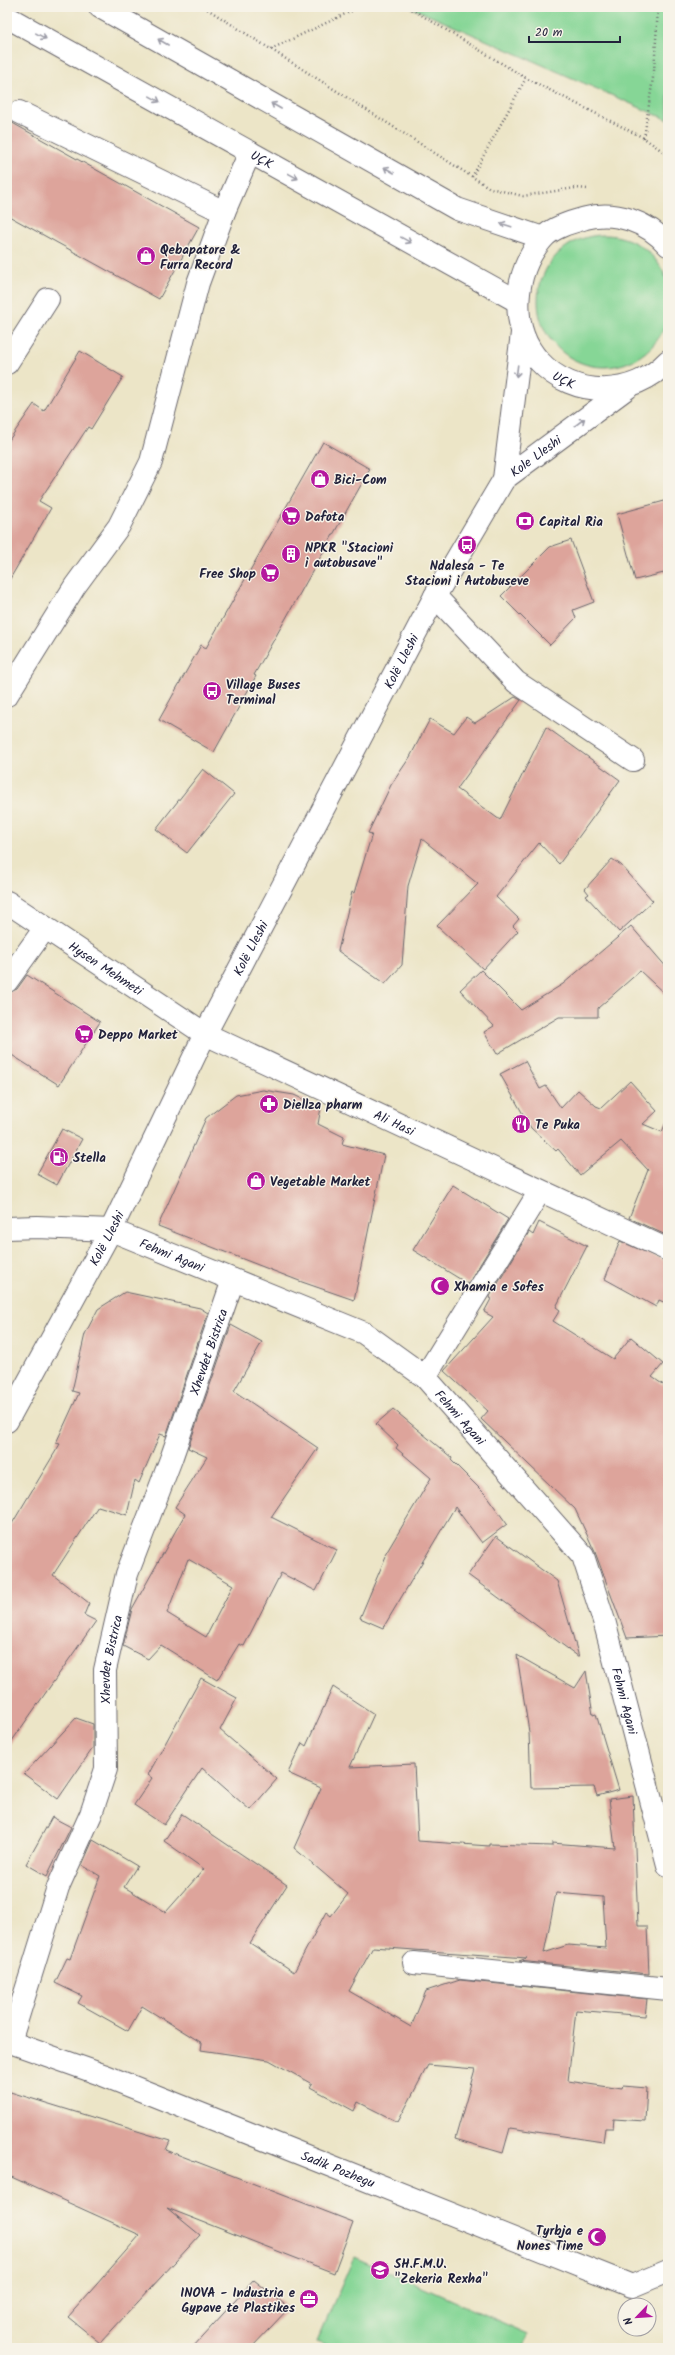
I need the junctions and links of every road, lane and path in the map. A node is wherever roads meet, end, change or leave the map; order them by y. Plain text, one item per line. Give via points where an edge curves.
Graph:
1 (100, 7) edge
2 (204, 7) edge
3 (360, 7) edge
4 (408, 7) edge
5 (658, 7) edge
6 (7, 17) edge
7 (271, 49) junction
8 (526, 78) junction
9 (19, 112) dead end
10 (644, 138) junction
11 (250, 152) junction
12 (668, 155) edge
13 (472, 177) junction
14 (589, 189) dead end
15 (224, 212) junction
16 (543, 238) junction
17 (668, 245) edge
18 (48, 299) dead end
19 (517, 301) junction
20 (522, 333) junction
21 (7, 363) edge
22 (664, 370) edge
23 (627, 388) junction
24 (504, 479) junction
25 (435, 596) junction
26 (7, 695) edge
27 (633, 760) dead end
28 (7, 902) edge
29 (46, 928) junction
30 (7, 981) edge
31 (205, 1034) junction
32 (540, 1191) junction
33 (7, 1228) edge
34 (111, 1230) junction
35 (668, 1250) edge
36 (232, 1280) junction
37 (425, 1376) junction
38 (7, 1421) edge
39 (668, 1865) edge
40 (414, 1963) dead end
41 (668, 1989) edge
42 (8, 2041) edge
43 (668, 2271) edge

16 -> 1 street via 457,209
2 - 7 path
3 - 7 path
4 - 8 path
5 - 10 path via 654,71
6 -> 11 street, UÇK
7 - 13 path
8 - 10 path
8 - 13 path
9 - 15 street
10 - 12 path
11 - 15 street
11 -> 19 street, UÇK
13 - 14 path via 490,188 523,196 575,188
15 - 26 street via 198,283 151,462 118,526 75,586
16 - 17 street, UÇK via 567,223 598,215 630,219 658,234
16 - 19 street, UÇK via 523,270
18 - 21 street
19 - 20 street, UÇK
20 - 23 street, UÇK via 539,361 564,380 595,390
20 -> 24 street, Kole Lleshi
22 - 23 street, UÇK
24 -> 23 street, Kole Lleshi
24 - 25 street, Kolë Lleshi
25 - 27 street via 516,682
25 - 31 street, Kolë Lleshi
28 - 29 street, Hysen Mehmeti
29 - 30 street
29 - 31 street, Hysen Mehmeti
31 - 32 street, Ali Hasi
31 - 34 street, Kolë Lleshi
32 - 35 street, Ali Hasi
32 - 37 street
33 - 34 street, Fehmi Agani
34 - 36 street, Fehmi Agani
34 - 38 street, Kolë Lleshi
36 - 37 street, Fehmi Agani via 364,1333
36 - 42 street, Xhevdet Bistrica via 171,1459 127,1574 105,1670 106,1769 90,1814 58,1887
37 - 39 street, Fehmi Agani via 583,1556 605,1624
40 - 41 street
42 - 43 street, Sadik Pozhegu via 125,2084 632,2286

